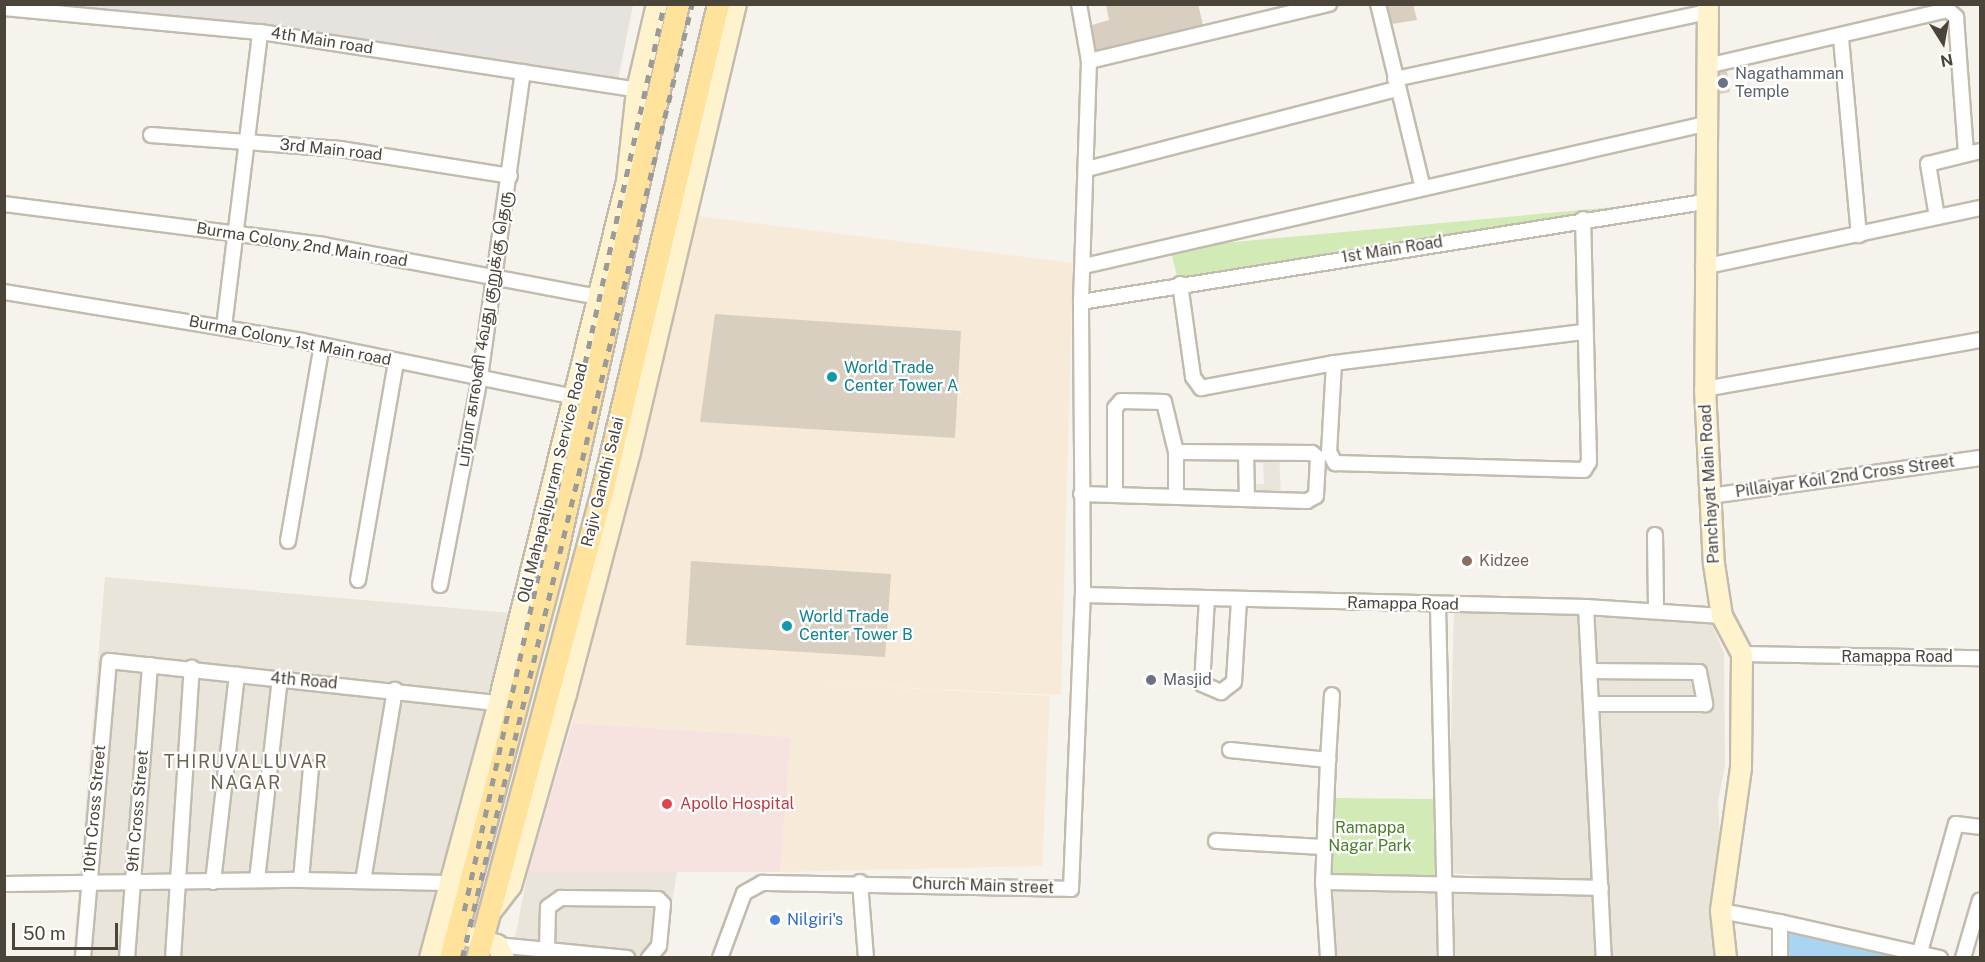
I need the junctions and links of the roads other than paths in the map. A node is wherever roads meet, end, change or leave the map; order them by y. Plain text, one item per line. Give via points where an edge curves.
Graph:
1 (657, 4) edge
2 (678, 4) edge
3 (718, 4) edge
4 (736, 4) edge
5 (1079, 4) edge
6 (1329, 4) edge
7 (1378, 4) edge
8 (1966, 4) edge
9 (1708, 8) edge
10 (4, 9) edge
11 (1954, 13) junction
12 (260, 32) junction
13 (1841, 38) junction
14 (1089, 61) junction
15 (1707, 66) junction
16 (523, 72) junction
17 (1396, 84) junction
18 (637, 90) junction
19 (1705, 124) junction
20 (151, 135) dead end
21 (250, 142) junction
22 (1980, 151) edge
23 (1966, 154) junction
24 (1086, 169) junction
25 (510, 176) junction
26 (1422, 185) junction
27 (631, 193) junction
28 (1704, 202) junction
29 (4, 204) edge
30 (1980, 208) edge
31 (1937, 217) junction
32 (1583, 219) junction
33 (237, 234) junction
34 (1859, 235) junction
35 (1084, 266) junction
36 (1703, 267) junction
37 (492, 277) junction
38 (619, 277) junction
39 (1180, 284) junction
40 (652, 285) junction
41 (4, 291) edge
42 (597, 297) junction
43 (1081, 302) junction
44 (224, 327) junction
45 (1584, 332) junction
46 (1980, 340) edge
47 (322, 345) junction
48 (396, 362) junction
49 (1334, 363) junction
50 (480, 377) junction
51 (1705, 389) junction
52 (575, 397) junction
53 (1176, 452) junction
54 (1246, 453) junction
55 (1980, 458) edge
56 (1081, 494) junction
57 (1115, 495) junction
58 (1176, 496) junction
59 (1710, 496) junction
60 (1247, 499) junction
61 (1655, 535) dead end
62 (288, 541) dead end
63 (358, 580) dead end
64 (440, 585) dead end
65 (1083, 595) junction
66 (1206, 598) junction
67 (1239, 600) junction
68 (1438, 606) junction
69 (1586, 607) junction
70 (1656, 612) junction
71 (1722, 616) junction
72 (1742, 654) junction
73 (1980, 658) edge
74 (109, 661) joint
75 (150, 665) junction
76 (192, 668) junction
77 (563, 669) junction
78 (1590, 671) junction
79 (237, 674) junction
80 (280, 679) junction
81 (395, 690) junction
82 (1332, 695) dead end
83 (507, 704) junction
84 (1591, 704) junction
85 (1230, 750) dead end
86 (1328, 760) junction
87 (311, 768) dead end
88 (1980, 827) edge
89 (1216, 842) dead end
90 (1324, 847) junction
91 (257, 880) junction
92 (301, 880) junction
93 (132, 881) junction
94 (363, 881) junction
95 (89, 882) junction
96 (176, 882) junction
97 (213, 882) junction
98 (860, 882) junction
99 (1323, 882) junction
100 (448, 883) junction
101 (4, 884) edge
102 (1441, 885) junction
103 (1601, 888) junction
104 (1980, 900) edge
105 (1721, 911) junction
106 (1780, 922) junction
107 (455, 933) junction
108 (490, 950) edge
109 (547, 950) junction
110 (1920, 952) junction
111 (455, 956) edge
112 (83, 957) edge
113 (128, 957) edge
114 (173, 957) edge
115 (430, 957) edge
116 (627, 957) edge
117 (649, 957) edge
118 (720, 957) edge
119 (866, 957) edge
120 (1328, 957) edge
121 (1446, 957) edge
122 (1604, 957) edge
123 (1726, 957) edge
124 (1780, 957) edge
125 (1940, 957) edge
126 (1963, 957) edge

1 - 18 street, Old Mahapalipuram Service Road
2 - 27 main road, Rajiv Gandhi Salai
3 - 40 main road, Rajiv Gandhi Salai
4 - 77 street via 630,452
5 - 14 street
6 - 14 street
7 - 17 street
8 - 11 street
9 - 15 street, Panchayat Main Road
9 - 17 street
10 - 12 street, 4th Main road
11 - 13 street via 1939,11
11 - 23 street
12 - 16 street, 4th Main road
12 - 21 street
13 - 15 street
13 - 34 street
14 - 24 street
15 - 19 street, Panchayat Main Road
16 - 18 street, 4th Main road
16 - 25 street, பர்மா காலனி 4வது குறுக்கு தெரு
17 - 24 street
17 - 26 street
18 - 27 street, Old Mahapalipuram Service Road
19 - 26 street
19 - 28 street, Panchayat Main Road
20 - 21 street, 3rd Main road
21 - 25 street, 3rd Main road via 340,149
21 - 33 street
22 - 23 street
23 - 31 street via 1928,164
24 - 35 street
25 - 37 street, பர்மா காலனி 4வது குறுக்கு தெரு
26 - 35 street
27 - 38 main road, Rajiv Gandhi Salai
27 - 42 street, Old Mahapalipuram Service Road
28 - 32 street, 1st Main Road
28 - 36 street, Panchayat Main Road
29 - 33 street, Burma Colony 2nd Main road
30 - 31 street
31 - 34 street
32 - 39 street, 1st Main Road
32 - 45 street
33 - 37 street, Burma Colony 2nd Main road
33 - 44 street
34 - 36 street
35 - 43 street
36 - 51 street, Panchayat Main Road
37 - 42 street, Burma Colony 2nd Main road
37 - 50 street, பர்மா காலனி 4வது குறுக்கு தெரு
38 - 40 main road
38 - 83 main road, Rajiv Gandhi Salai via 556,554
39 - 43 street, 1st Main Road
39 - 49 street via 1193,377 1201,388
40 - 77 main road, Rajiv Gandhi Salai
41 - 44 street, Burma Colony 1st Main road
42 - 52 street, Old Mahapalipuram Service Road
43 - 56 street
44 - 47 street, Burma Colony 1st Main road
45 - 49 street
45 - 49 street via 1588,465 1580,471 1335,464 1329,452
46 - 51 street
47 - 48 street, Burma Colony 1st Main road
47 - 62 street
48 - 50 street, Burma Colony 1st Main road
48 - 63 street
50 - 52 street, Burma Colony 1st Main road
50 - 64 street, பர்மா காலனி 4வது குறுக்கு தெரு
51 - 59 street, Panchayat Main Road
52 - 83 street, Old Mahapalipuram Service Road
53 - 54 street
53 - 57 street via 1164,402 1121,401 1115,408
53 - 58 street
54 - 60 street
54 - 60 street via 1312,453 1318,458 1313,500
55 - 59 street, Pillaiyar Koil 2nd Cross Street
56 - 57 street
56 - 65 street
57 - 58 street
58 - 60 street
59 - 71 street, Panchayat Main Road
61 - 70 street
65 - 66 street, Ramappa Road
65 - 98 street, Church Main street via 1071,889
66 - 67 street, Ramappa Road
66 - 67 street via 1202,684 1221,692 1234,682
67 - 68 street, Ramappa Road
68 - 69 street, Ramappa Road
68 - 102 street
69 - 70 street, Ramappa Road
69 - 78 street
70 - 71 street, Ramappa Road
71 - 72 street, Panchayat Main Road
72 - 73 street, Ramappa Road
72 - 105 street, Panchayat Main Road via 1741,768
74 - 75 street, 4th Road
74 - 95 street, 10th Cross Street
75 - 76 street, 4th Road
75 - 93 street, 9th Cross Street
76 - 79 street, 4th Road
76 - 96 street
77 - 108 main road, Rajiv Gandhi Salai via 488,915
78 - 84 street
78 - 84 street via 1699,672 1705,704
79 - 80 street, 4th Road
79 - 97 street
80 - 81 street, 4th Road
80 - 91 street
81 - 83 street, 4th Road
81 - 94 street
82 - 86 street
83 - 100 street, Old Mahapalipuram Service Road
83 - 107 main road, Rajiv Gandhi Salai
84 - 103 street
85 - 86 street
86 - 90 street
87 - 92 street
88 - 110 street via 1956,824
89 - 90 street
90 - 99 street
91 - 92 street
91 - 97 street
92 - 94 street
93 - 95 street
93 - 96 street
93 - 113 street, 9th Cross Street
94 - 100 street
95 - 101 street
95 - 112 street, 10th Cross Street
96 - 97 street
96 - 114 street
98 - 118 street, Church Main street via 752,886 744,893
98 - 119 street
99 - 102 street
99 - 120 street
100 - 115 street, Old Mahapalipuram Service Road
102 - 103 street
102 - 121 street
103 - 122 street
104 - 126 street
105 - 106 street
105 - 123 street, Panchayat Main Road
106 - 110 street
106 - 124 street
107 - 108 street
107 - 111 main road, Rajiv Gandhi Salai
108 - 109 street
109 - 116 street
109 - 117 street via 548,907 561,898 657,899 663,904 659,946
110 - 125 street

